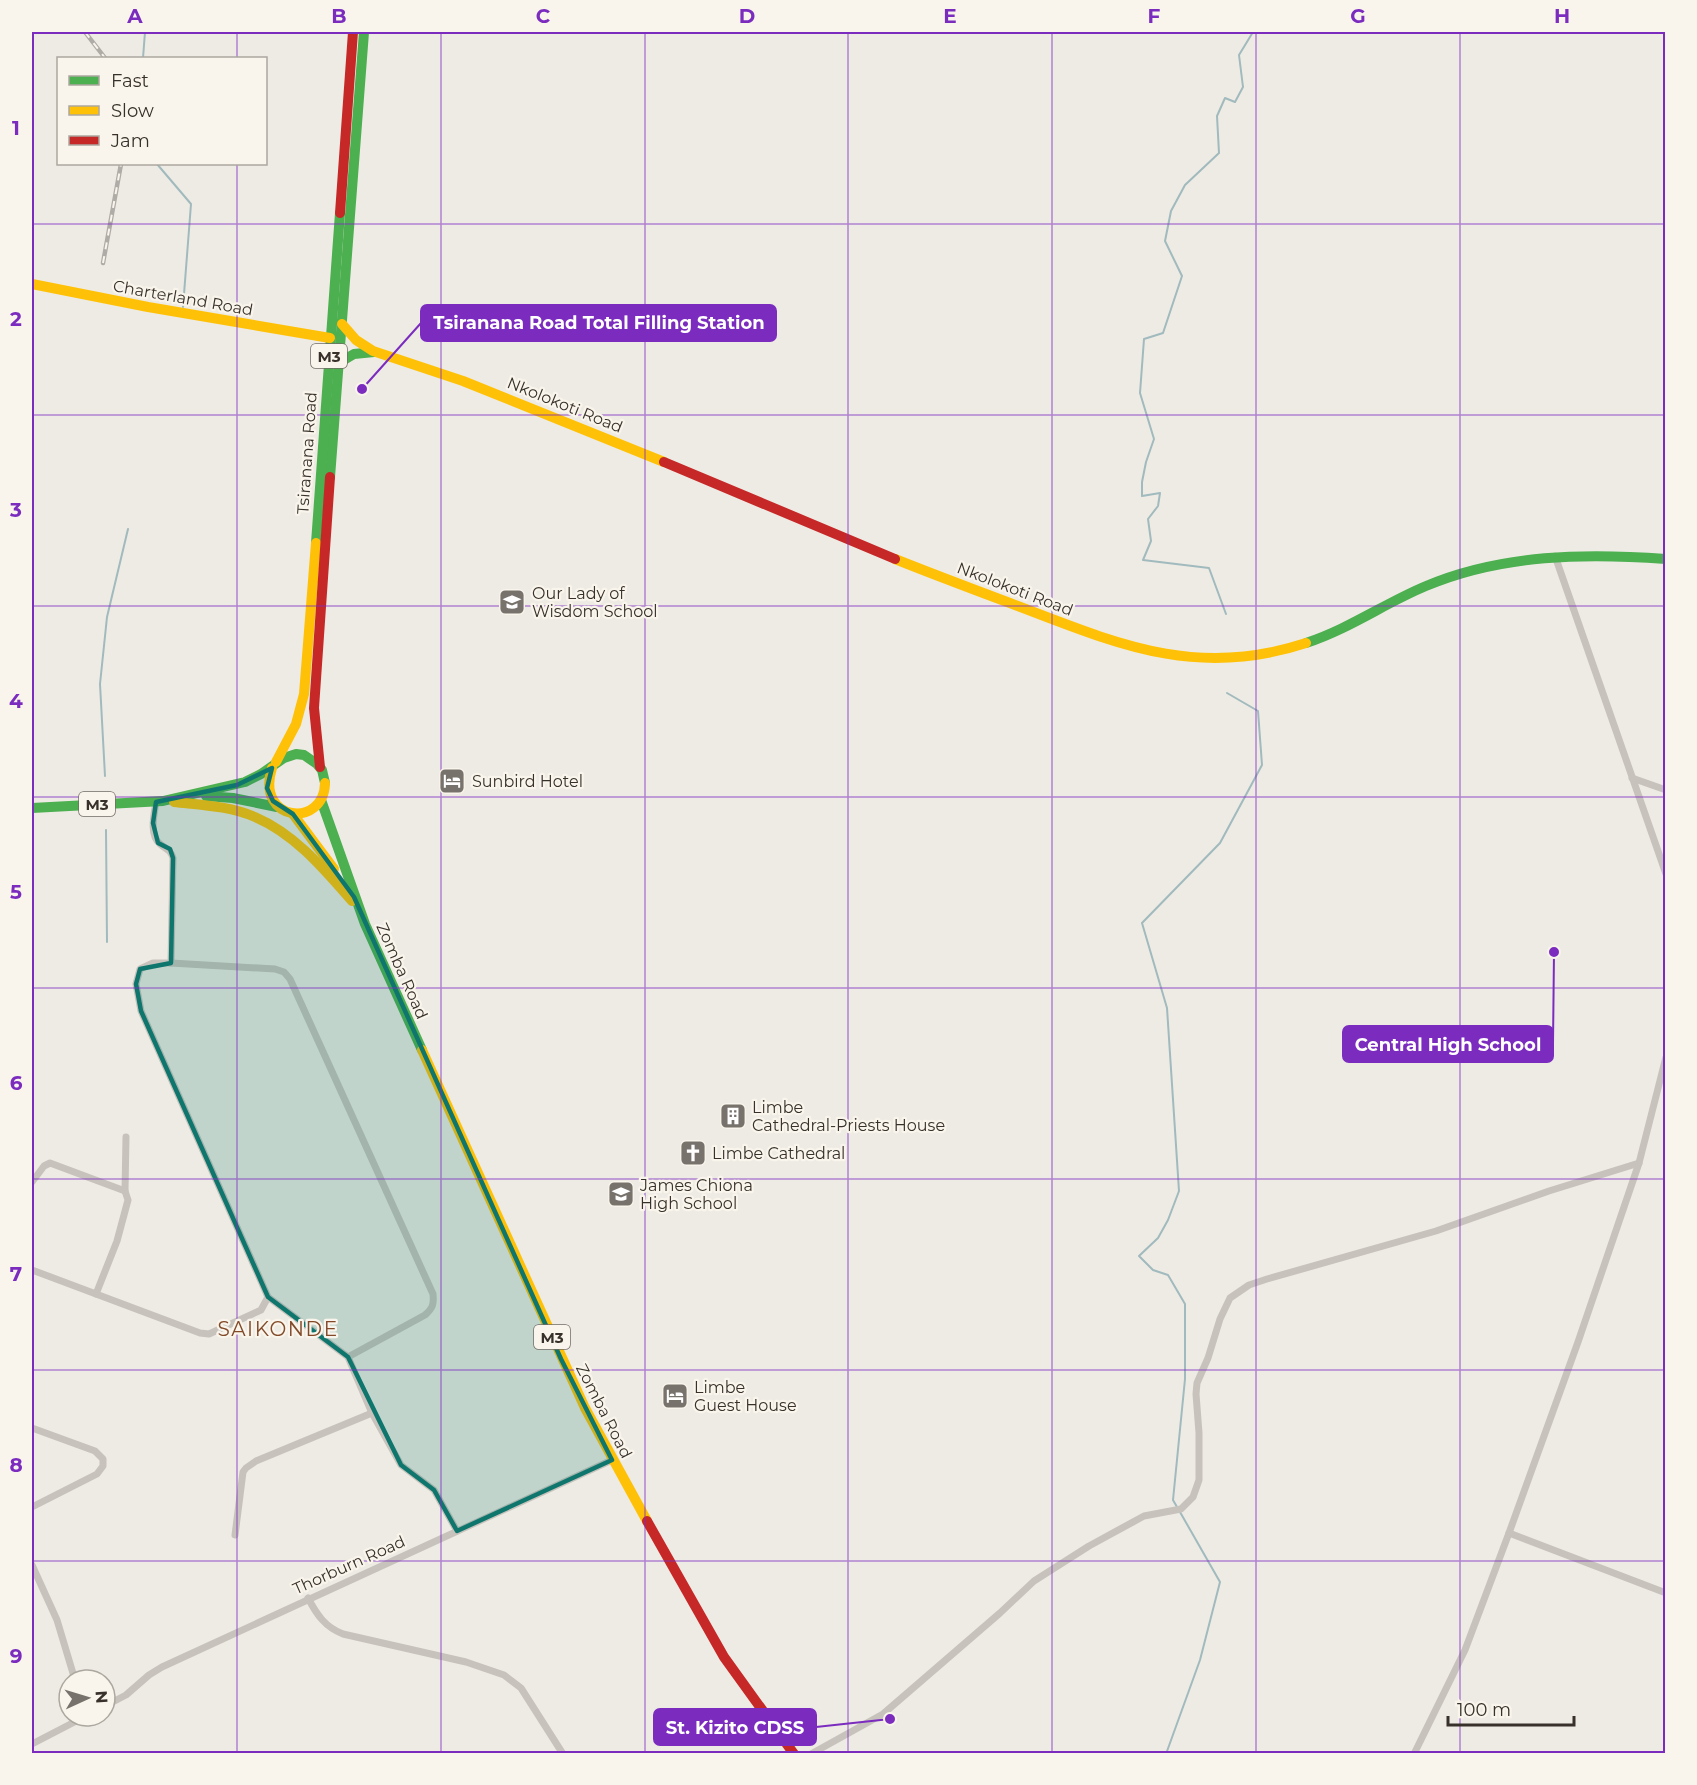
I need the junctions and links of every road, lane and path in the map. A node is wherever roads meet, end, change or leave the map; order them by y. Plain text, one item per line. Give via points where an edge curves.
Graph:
1 (353, 32) edge
2 (364, 32) edge
3 (32, 284) edge
4 (342, 324) junction
5 (330, 338) junction
6 (374, 352) junction
7 (337, 364) junction
8 (1555, 556) junction
9 (1665, 559) edge
10 (274, 765) junction
11 (320, 767) junction
12 (1632, 777) junction
13 (1665, 790) edge
14 (186, 795) junction
15 (321, 800) junction
16 (159, 802) junction
17 (277, 807) junction
18 (32, 808) edge
19 (293, 814) junction
20 (1665, 874) edge
21 (354, 897) junction
22 (359, 909) junction
23 (171, 963) junction
24 (1665, 1057) edge
25 (126, 1137) dead end
26 (1639, 1163) junction
27 (32, 1182) edge
28 (125, 1191) junction
29 (32, 1270) edge
30 (96, 1294) junction
31 (268, 1297) junction
32 (348, 1357) junction
33 (372, 1413) junction
34 (32, 1428) edge
35 (612, 1460) junction
36 (32, 1507) edge
37 (457, 1531) junction
38 (1509, 1533) junction
39 (235, 1535) dead end
40 (32, 1565) edge
41 (1665, 1593) edge
42 (308, 1598) junction
43 (71, 1668) edge
44 (117, 1700) edge
45 (63, 1728) edge
46 (32, 1744) edge
47 (822, 1751) edge
48 (563, 1754) edge
49 (794, 1754) edge
50 (811, 1754) edge
51 (1413, 1754) edge

1 - 5 main road, Tsiranana Road / M3
2 - 4 main road, Tsiranana Road / M3
3 - 5 main road, Charterland Road
4 - 6 main road, Nkolokoti Road via 349,335
4 - 7 main road, Tsiranana Road / M3
5 - 10 main road, Tsiranana Road / M3 via 306,681 295,732
6 - 7 main road, Nkolokoti Road via 354,353
6 - 8 main road, Nkolokoti Road via 456,378 934,575 1100,639 1150,653 1201,658 1283,649 1332,634 1397,598 1442,579
7 - 11 main road, Tsiranana Road / M3 via 314,708
8 - 9 main road, Nkolokoti Road
8 - 12 street
10 - 11 main road, M3 via 296,754
10 - 14 main road, M3 via 237,785
10 - 17 main road, M3 via 268,774 267,788
11 - 15 main road, M3 via 326,787
12 - 13 street
12 - 20 street
14 - 16 main road, M3
14 - 17 main road, M3 via 233,798
15 - 19 main road via 311,810
15 - 21 main road, Zomba Road / M3
16 - 18 main road, M3
16 - 22 main road via 213,806 255,818 286,835 323,867
16 - 23 street via 154,835 173,858
17 - 19 main road, M3
19 - 21 main road, Zomba Road / M3
21 - 22 main road, Zomba Road / M3
22 - 35 main road, Zomba Road / M3 via 561,1359
23 - 31 street via 153,963 140,969 136,984 141,1011
23 - 32 street via 275,969 287,975 427,1278 433,1294 431,1310
24 - 26 street
25 - 28 street
26 - 38 street
26 - 47 street via 1436,1231 1267,1279 1232,1296 1197,1383 1198,1480 1193,1497 1181,1509 1144,1516 1034,1581 883,1714
27 - 28 street via 50,1163
28 - 30 street via 128,1200 117,1241
29 - 30 street
30 - 31 street via 209,1334 261,1310
31 - 32 street
32 - 33 street
33 - 37 street via 401,1465 434,1490
33 - 39 street via 246,1468
34 - 36 street via 95,1451 103,1459 97,1474
35 - 37 street, Thorburn Road
35 - 49 main road, Zomba Road / M3 via 724,1657
37 - 42 street, Thorburn Road
38 - 41 street
38 - 51 street via 1464,1650
40 - 43 street via 57,1620
42 - 44 street, Thorburn Road via 162,1666
42 - 48 street via 319,1618 343,1634 466,1662 513,1680 529,1698
45 - 46 street
47 - 50 street

